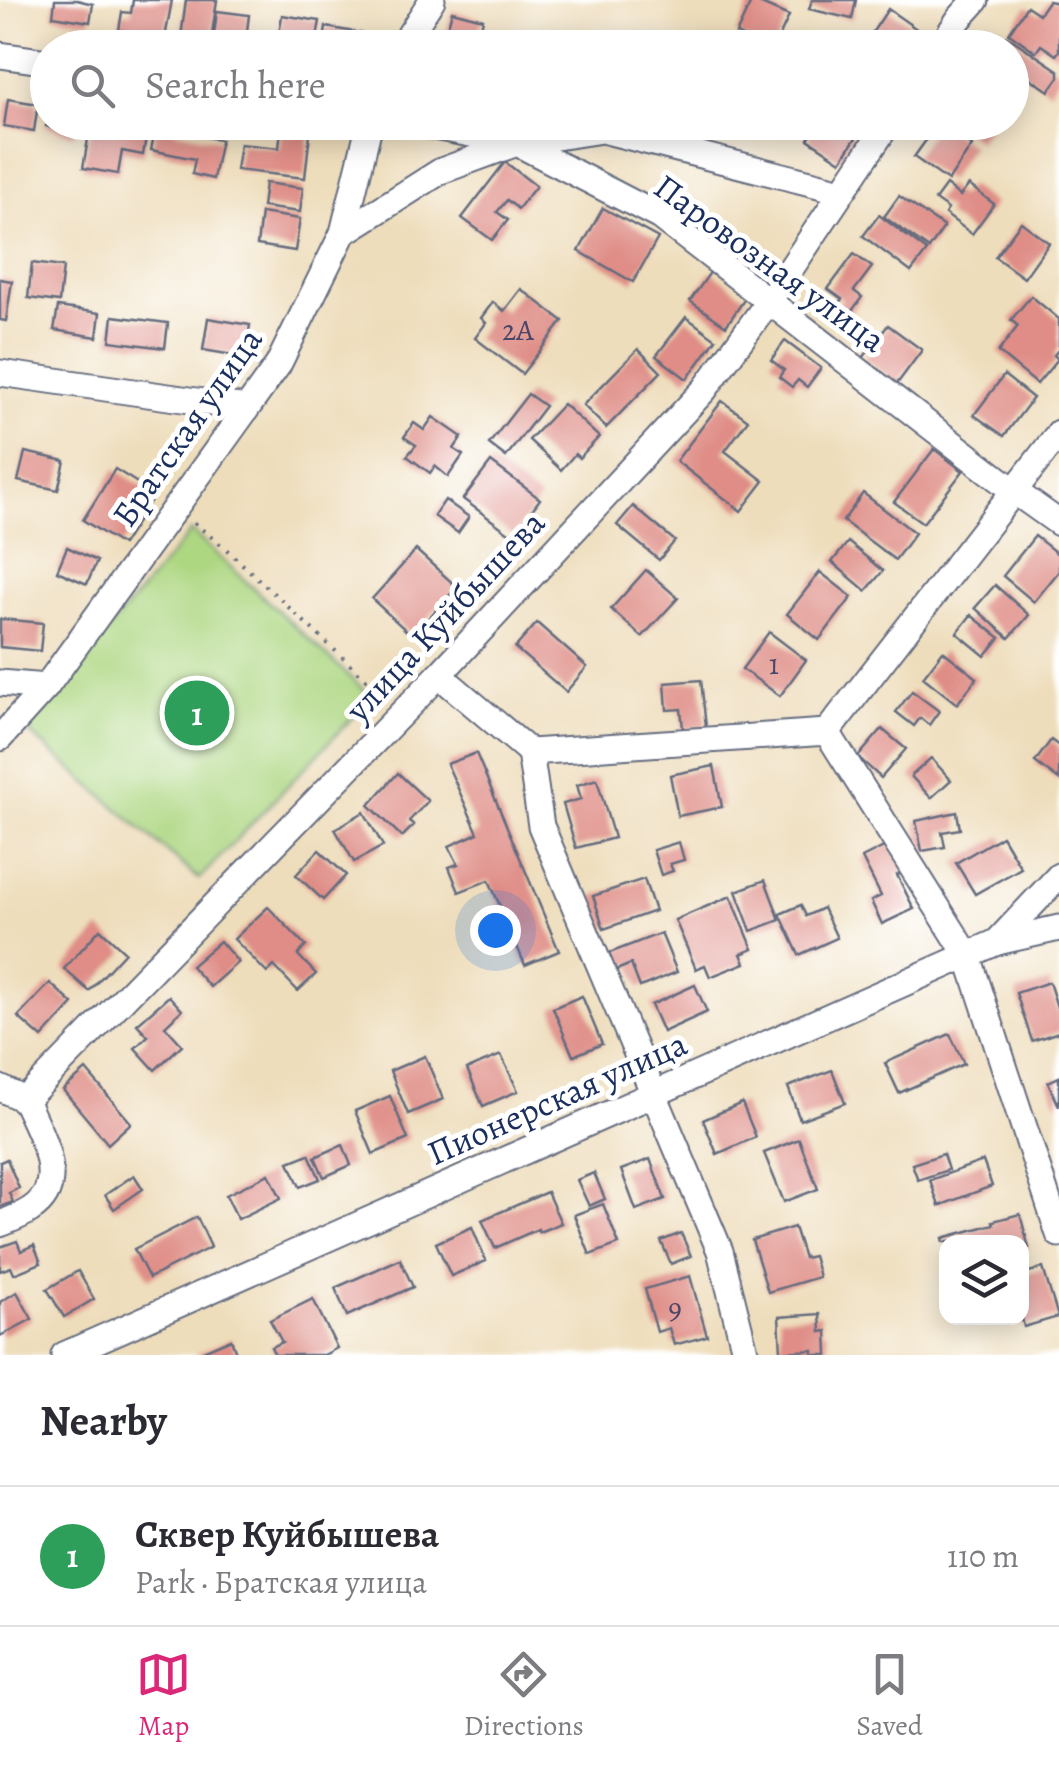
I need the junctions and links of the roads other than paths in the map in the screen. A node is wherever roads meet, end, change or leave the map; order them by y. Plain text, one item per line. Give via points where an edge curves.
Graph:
1 (432, 0) edge
2 (964, 6) edge
3 (413, 30) edge
4 (950, 30) edge
5 (0, 55) edge
6 (30, 59) edge
7 (366, 140) edge
8 (497, 140) edge
9 (541, 140) edge
10 (641, 140) edge
11 (876, 140) edge
12 (517, 144) junction
13 (842, 191) junction
14 (343, 233) junction
15 (769, 301) junction
16 (0, 373) edge
17 (246, 408) junction
18 (1059, 433) edge
19 (1014, 491) junction
20 (1059, 523) edge
21 (439, 675) junction
22 (0, 682) edge
23 (46, 688) junction
24 (827, 732) junction
25 (0, 738) edge
26 (530, 752) junction
27 (1059, 876) edge
28 (1059, 928) edge
29 (997, 942) junction
30 (968, 956) junction
31 (0, 1088) edge
32 (655, 1092) junction
33 (25, 1100) junction
34 (0, 1224) edge
35 (1059, 1234) edge
36 (64, 1355) edge
37 (746, 1355) edge

1 - 3 street
2 - 4 street
5 - 6 street
7 - 14 street, Братская улица
8 - 12 street, Паровозная улица
9 - 12 street
10 - 13 street
11 - 13 street, улица Куйбышева
12 - 14 street via 440,171
12 - 15 street, Паровозная улица via 660,217
13 - 15 street, улица Куйбышева
14 - 17 street, Братская улица via 278,365
15 - 19 street, Паровозная улица
15 - 21 street, улица Куйбышева via 705,389
16 - 17 street
17 - 23 street, Братская улица
18 - 19 street
19 - 20 street, Паровозная улица
19 - 24 street
21 - 26 street
21 - 33 street, улица Куйбышева
22 - 23 street
23 - 25 street, Братская улица
24 - 26 street
24 - 30 street
26 - 32 street via 540,826
27 - 29 street, Пионерская улица
28 - 29 street
29 - 30 street, Пионерская улица
30 - 32 street, Пионерская улица
30 - 35 street
31 - 33 street
32 - 36 street, Пионерская улица
32 - 37 street via 720,1251
33 - 34 street via 52,1170 48,1190 33,1209

